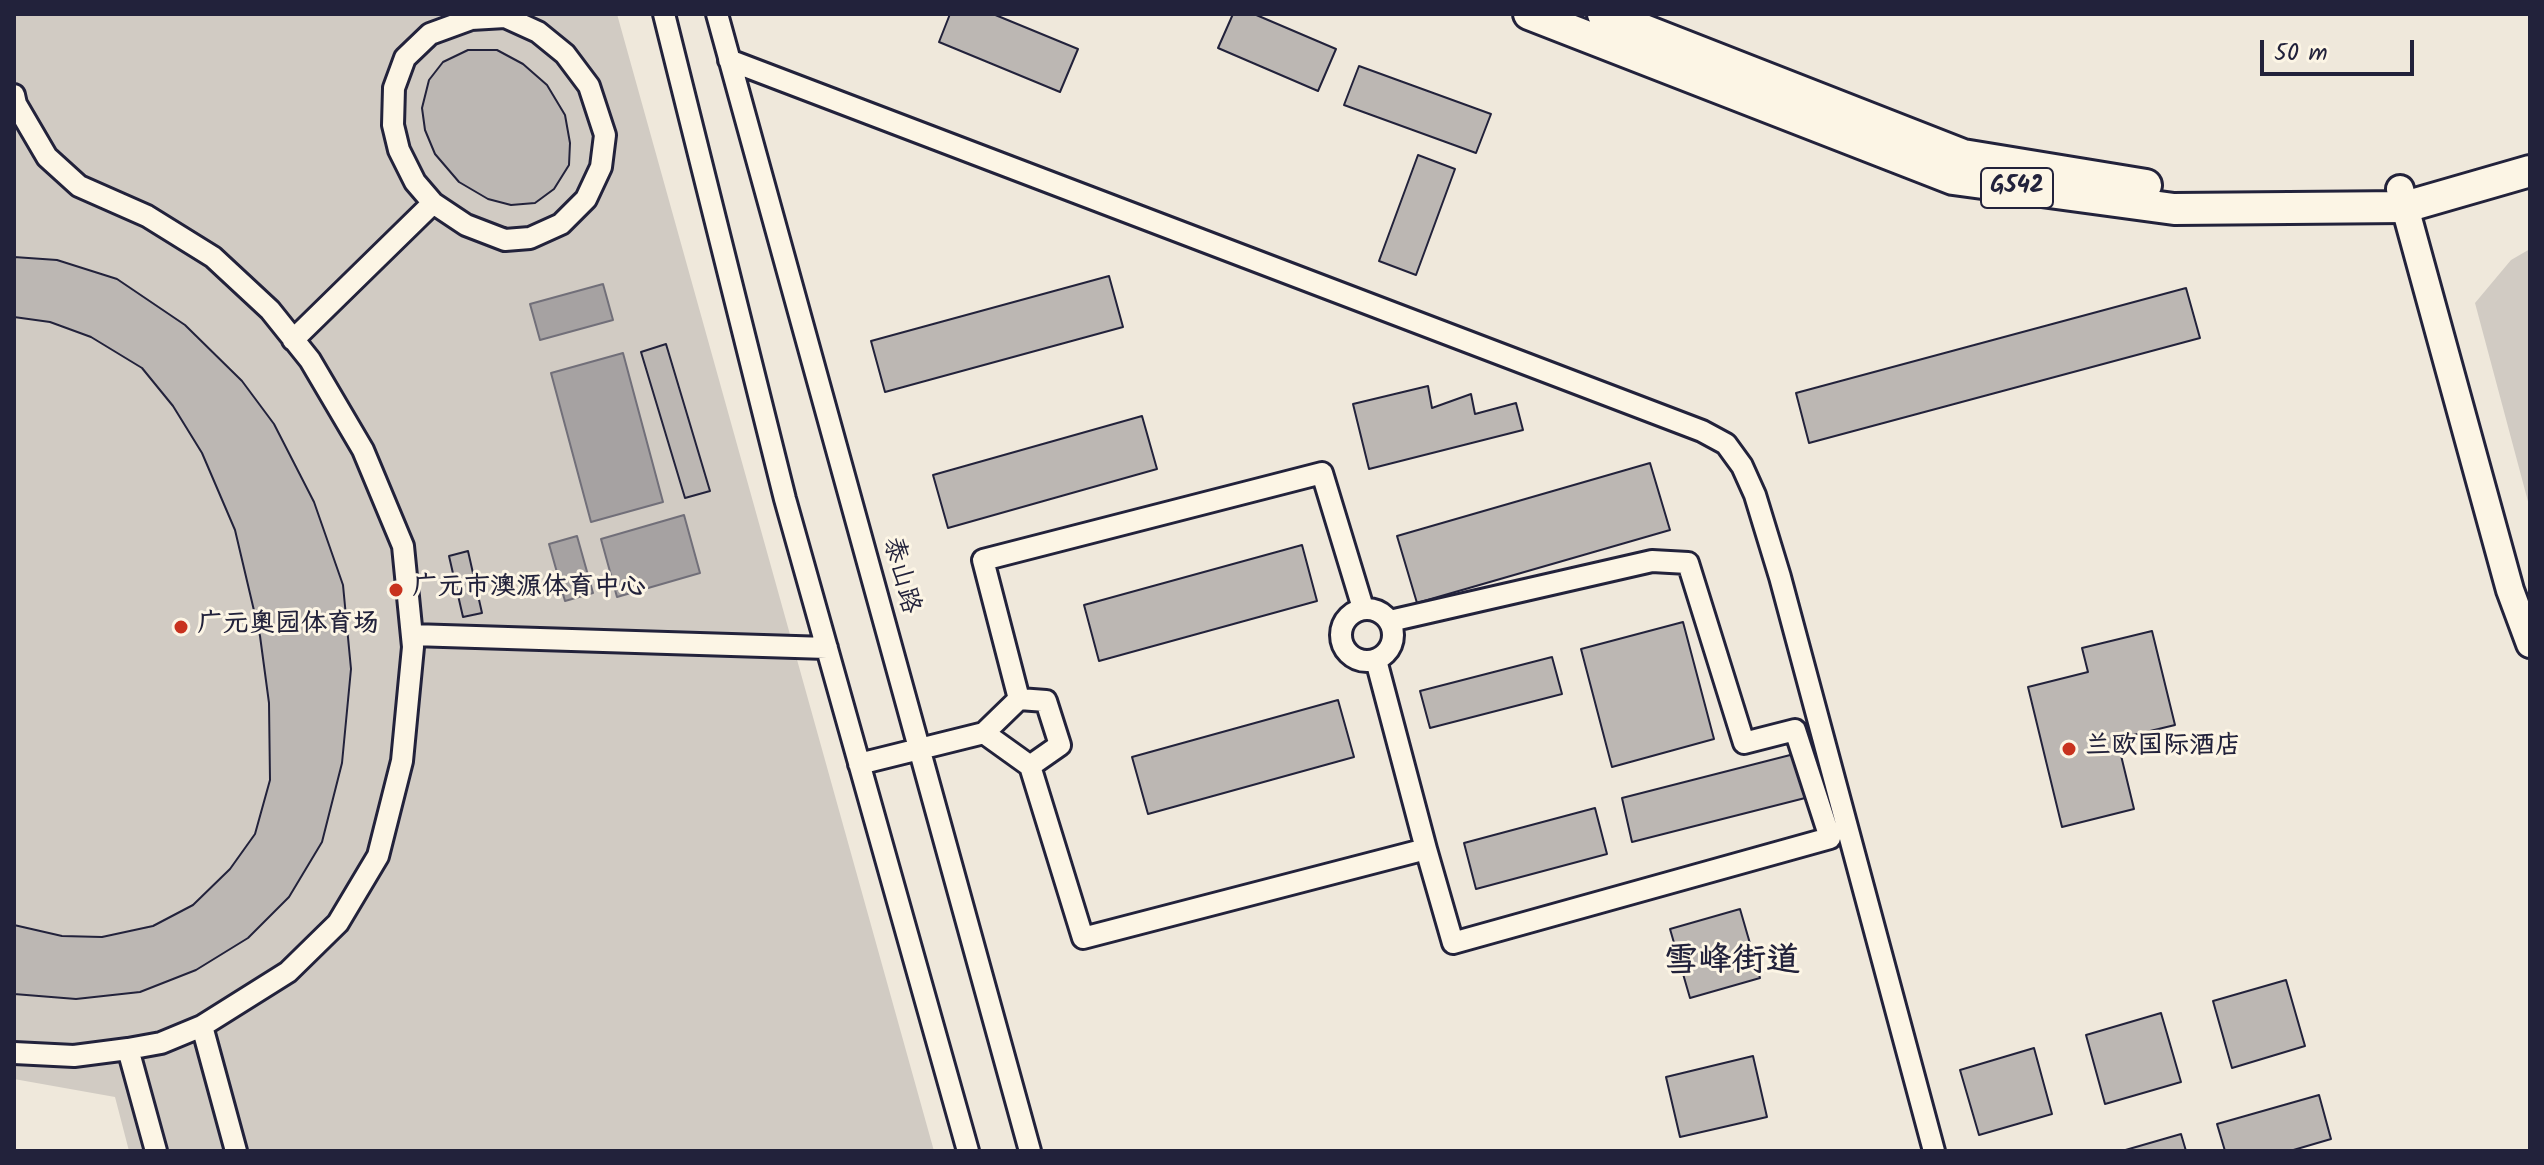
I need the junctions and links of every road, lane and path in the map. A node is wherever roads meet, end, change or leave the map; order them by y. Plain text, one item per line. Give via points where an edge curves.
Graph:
1 (664, 14) edge
2 (717, 14) edge
3 (1529, 14) edge
4 (1603, 14) edge
5 (729, 60) junction
6 (14, 95) edge
7 (2530, 170) edge
8 (2411, 196) junction
9 (433, 203) junction
10 (293, 340) junction
11 (2530, 596) edge
12 (1363, 608) junction
13 (1390, 621) junction
14 (412, 635) junction
15 (2530, 644) edge
16 (827, 648) junction
17 (1376, 660) junction
18 (1019, 699) junction
19 (984, 733) junction
20 (919, 748) junction
21 (859, 764) junction
22 (1030, 766) junction
23 (1426, 849) junction
24 (202, 1026) junction
25 (128, 1049) junction
26 (14, 1053) edge
27 (156, 1151) edge
28 (236, 1151) edge
29 (968, 1151) edge
30 (1030, 1151) edge
31 (1934, 1151) edge

1 - 16 street
2 - 5 street, 泰山路
3 - 8 highway, G542 via 1953,179 2174,209
4 - 8 highway, G542 via 1963,155 2173,190
5 - 20 street, 泰山路
5 - 31 street via 1726,444 1755,495 1776,563
6 - 10 street via 47,157 79,186 147,216 213,257 270,310
7 - 8 highway, G542
8 - 11 main road
8 - 15 main road via 2510,590
9 - 9 street via 466,225 505,240 530,238 561,224 586,199 601,167 605,135 589,86 565,54 538,32 505,17 471,19 430,34 405,58 394,88 393,125 415,182
9 - 10 street
10 - 14 street via 363,450 403,546
12 - 13 street via 1379,611
12 - 17 street via 1348,617 1341,633 1345,649 1359,660
12 - 18 street via 1322,473 983,560
13 - 17 street via 1394,636 1389,651
13 - 23 street via 1652,561 1688,563 1744,743 1795,730 1830,838 1453,943
14 - 16 street
14 - 24 street via 402,761 378,856 338,923 298,962
16 - 21 street
17 - 23 street
18 - 19 street
18 - 22 street via 1046,701 1060,745
19 - 20 street
19 - 22 street
20 - 21 street
20 - 30 street, 泰山路
21 - 29 street
22 - 23 street via 1083,938
24 - 25 street via 161,1043
24 - 28 street
25 - 26 street via 74,1056
25 - 27 street

